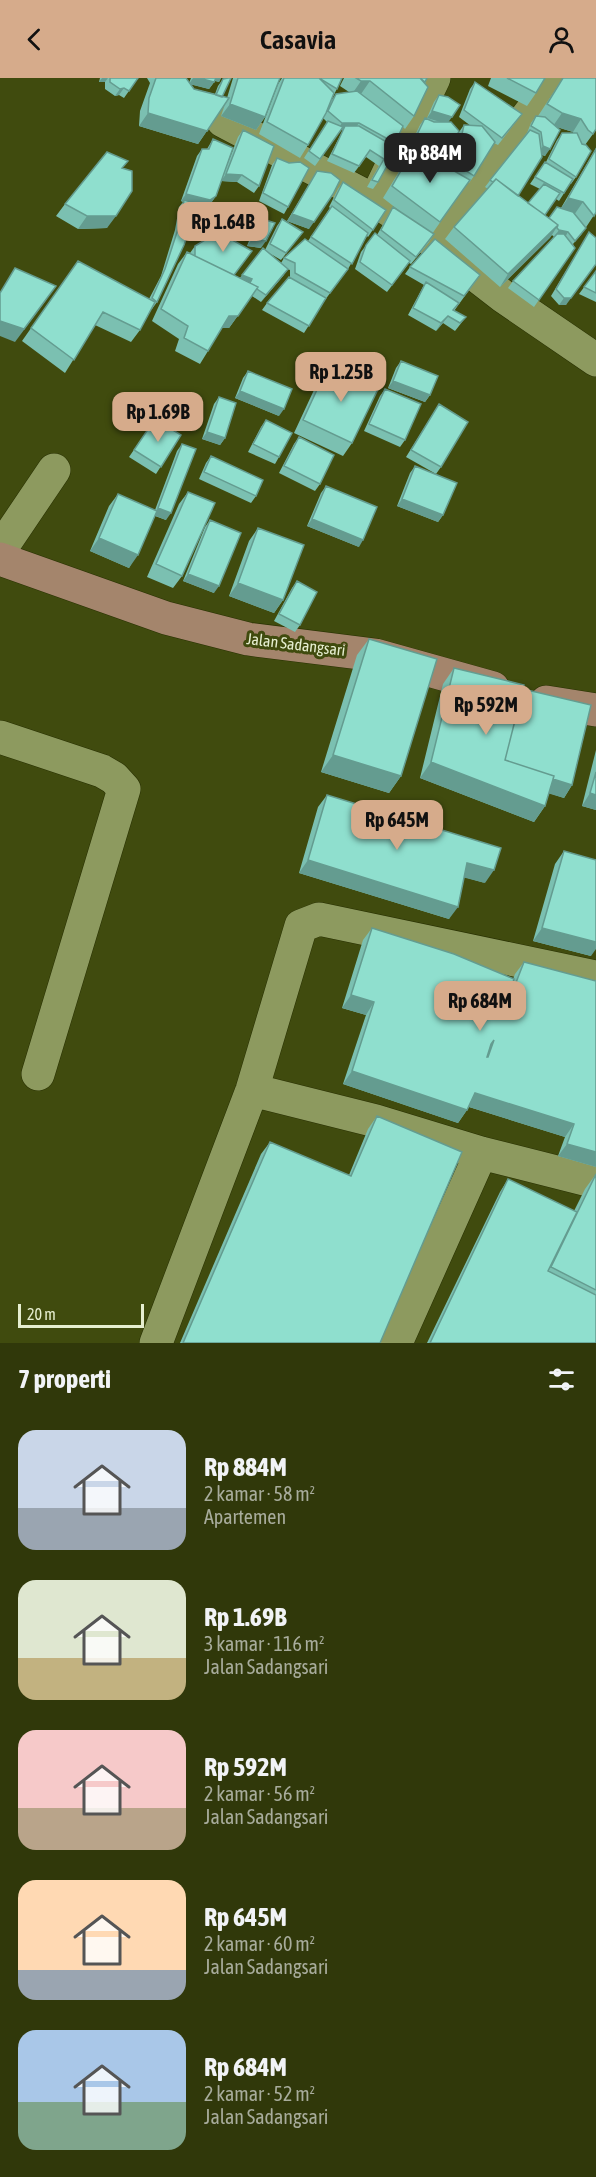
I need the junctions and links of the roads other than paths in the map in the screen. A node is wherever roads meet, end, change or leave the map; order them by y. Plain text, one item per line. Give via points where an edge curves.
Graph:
1 (434, 78) edge
2 (551, 78) edge
3 (223, 121) edge
4 (375, 201) junction
5 (433, 240) junction
6 (596, 360) edge
7 (54, 470) dead end
8 (0, 550) edge
9 (0, 559) edge
10 (596, 710) edge
11 (0, 737) edge
12 (596, 978) edge
13 (38, 1074) dead end
14 (252, 1090) junction
15 (481, 1153) junction
16 (596, 1182) edge
17 (156, 1343) edge
18 (396, 1343) edge

1 - 4 street
2 - 5 street via 550,87
3 - 4 street
4 - 5 street
5 - 6 street via 504,297
7 - 8 street
9 - 10 street, Jalan Sadangsari via 166,618 248,639 375,654 517,695
11 - 13 street via 102,771 124,789
12 - 14 street via 319,919 310,921 301,926 297,935
14 - 15 street via 376,1121
14 - 17 street
15 - 16 street
15 - 18 street

